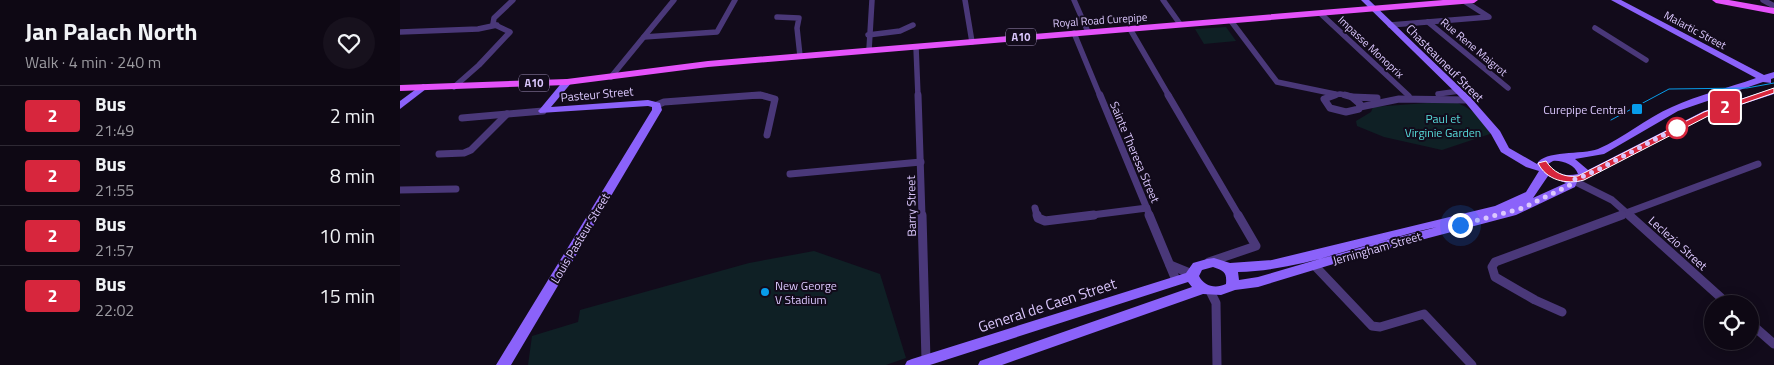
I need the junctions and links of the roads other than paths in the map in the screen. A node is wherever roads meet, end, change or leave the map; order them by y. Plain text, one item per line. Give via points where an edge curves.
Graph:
1 (513, 0) edge
2 (674, 0) edge
3 (735, 0) edge
4 (872, 0) edge
5 (966, 0) edge
6 (1074, 0) edge
7 (1163, 0) edge
8 (1365, 0) edge
9 (1474, 0) edge
10 (1615, 0) edge
11 (1716, 0) edge
12 (1763, 0) edge
13 (1464, 1) edge
14 (1774, 6) edge
15 (1374, 9) junction
16 (1774, 11) edge
17 (1321, 14) junction
18 (777, 17) dead end
19 (1231, 21) junction
20 (1428, 22) junction
21 (1180, 24) junction
22 (497, 25) junction
23 (913, 25) dead end
24 (1390, 26) junction
25 (1595, 28) dead end
26 (1130, 29) junction
27 (400, 32) edge
28 (1088, 32) junction
29 (1074, 33) junction
30 (868, 35) junction
31 (644, 37) junction
32 (972, 42) junction
33 (916, 47) junction
34 (869, 50) junction
35 (800, 56) junction
36 (1646, 60) dead end
37 (611, 77) junction
38 (1771, 79) edge
39 (567, 82) junction
40 (423, 87) junction
41 (454, 87) junction
42 (400, 88) edge
43 (1508, 88) dead end
44 (1309, 90) junction
45 (1459, 90) junction
46 (1774, 91) edge
47 (1335, 94) junction
48 (1409, 96) junction
49 (1352, 97) junction
50 (1324, 100) junction
51 (1468, 100) junction
52 (400, 106) edge
53 (657, 107) junction
54 (1360, 107) junction
55 (543, 111) junction
56 (507, 114) junction
57 (462, 118) dead end
58 (767, 135) dead end
59 (440, 154) dead end
60 (1562, 158) junction
61 (921, 162) junction
62 (1758, 164) dead end
63 (1545, 165) junction
64 (790, 174) dead end
65 (1584, 175) junction
66 (1572, 180) junction
67 (456, 189) dead end
68 (400, 190) edge
69 (1035, 208) dead end
70 (1147, 208) junction
71 (1627, 214) junction
72 (1206, 262) junction
73 (1170, 266) junction
74 (1314, 266) junction
75 (1228, 268) junction
76 (1192, 275) junction
77 (1176, 280) junction
78 (1228, 288) junction
79 (1209, 294) junction
80 (1718, 295) edge
81 (1562, 312) dead end
82 (1759, 330) edge
83 (1773, 342) edge
84 (920, 363) edge
85 (503, 365) edge
86 (985, 365) edge
87 (1217, 365) edge
88 (1472, 365) edge

1 - 22 street via 494,18 493,24
2 - 31 street
3 - 31 street via 717,32
4 - 30 street
5 - 32 street
6 - 28 street
7 - 21 street
8 - 15 street, Chasteauneuf Street
9 - 13 main road, Royal Road Curepipe / A10
10 - 38 street, Malartic Street
11 - 16 main road
12 - 14 street
13 - 15 main road, Royal Road Curepipe / A10
13 - 20 street via 1489,17
15 - 17 main road, Royal Road Curepipe / A10
15 - 24 street, Chasteauneuf Street
17 - 19 main road, Royal Road Curepipe / A10
17 - 48 street, Impasse Monoprix
18 - 35 street via 799,18
19 - 21 main road, Royal Road Curepipe / A10
19 - 44 street via 1277,82
20 - 24 street
20 - 43 street, Rue Rene Maigrot
21 - 26 main road, Royal Road Curepipe / A10
22 - 27 street via 478,29
22 - 41 street via 510,32
23 - 30 street via 900,31
24 - 45 street, Chasteauneuf Street
25 - 36 street
26 - 28 main road, Royal Road Curepipe / A10
26 - 72 street via 1256,246
28 - 29 main road, Royal Road Curepipe / A10
29 - 32 main road, Royal Road Curepipe / A10
29 - 70 street, Sainte Theresa Street
30 - 34 street
31 - 37 street
32 - 33 main road, Royal Road Curepipe / A10
33 - 34 main road, Royal Road Curepipe / A10
33 - 61 street, Barry Street
34 - 35 main road, Royal Road Curepipe / A10
35 - 37 main road, Royal Road Curepipe / A10 via 668,68
37 - 39 main road, A10
38 - 60 street via 1675,109 1600,152
39 - 41 main road, A10
39 - 55 street, Pasteur Street
40 - 41 main road, A10
40 - 42 main road, A10
40 - 52 street
44 - 47 street
44 - 50 street
45 - 48 street
45 - 51 street, Chasteauneuf Street
46 - 65 street via 1707,114
47 - 49 street
47 - 50 street
48 - 49 street
49 - 54 street
50 - 54 street via 1329,108 1340,112 1351,112
51 - 54 street via 1441,98 1375,102
51 - 63 street, Chasteauneuf Street via 1496,133 1505,150 1530,166
53 - 55 street, Pasteur Street via 648,103
53 - 58 street via 674,101 769,96 776,99
53 - 85 street, Louis Pasteur Street
55 - 56 street
56 - 57 street
56 - 59 street via 471,150
60 - 63 street via 1551,158
60 - 65 street via 1578,165
61 - 64 street
61 - 84 street, Barry Street
62 - 71 street
63 - 66 street, Chasteauneuf Street via 1558,177
63 - 75 street, Jerningham Street via 1536,188 1526,197 1487,211 1274,265
65 - 66 street, Jerningham Street
66 - 71 street, Leclezio Street via 1612,200
66 - 74 street, Jerningham Street via 1570,185 1512,212
67 - 68 street
69 - 70 street via 1038,218 1045,221
70 - 73 street, Sainte Theresa Street
71 - 80 street, Leclezio Street
71 - 81 street via 1496,262 1492,267 1495,277
72 - 75 street
72 - 76 street via 1195,267
73 - 76 street
73 - 77 street, Sainte Theresa Street
74 - 78 street, Jerningham Street
74 - 88 street via 1375,327 1424,314
75 - 78 street via 1234,280
76 - 77 street, General de Caen Street
76 - 79 street via 1196,284
77 - 84 street, General de Caen Street
78 - 79 street
79 - 86 street
79 - 87 street
82 - 83 street

